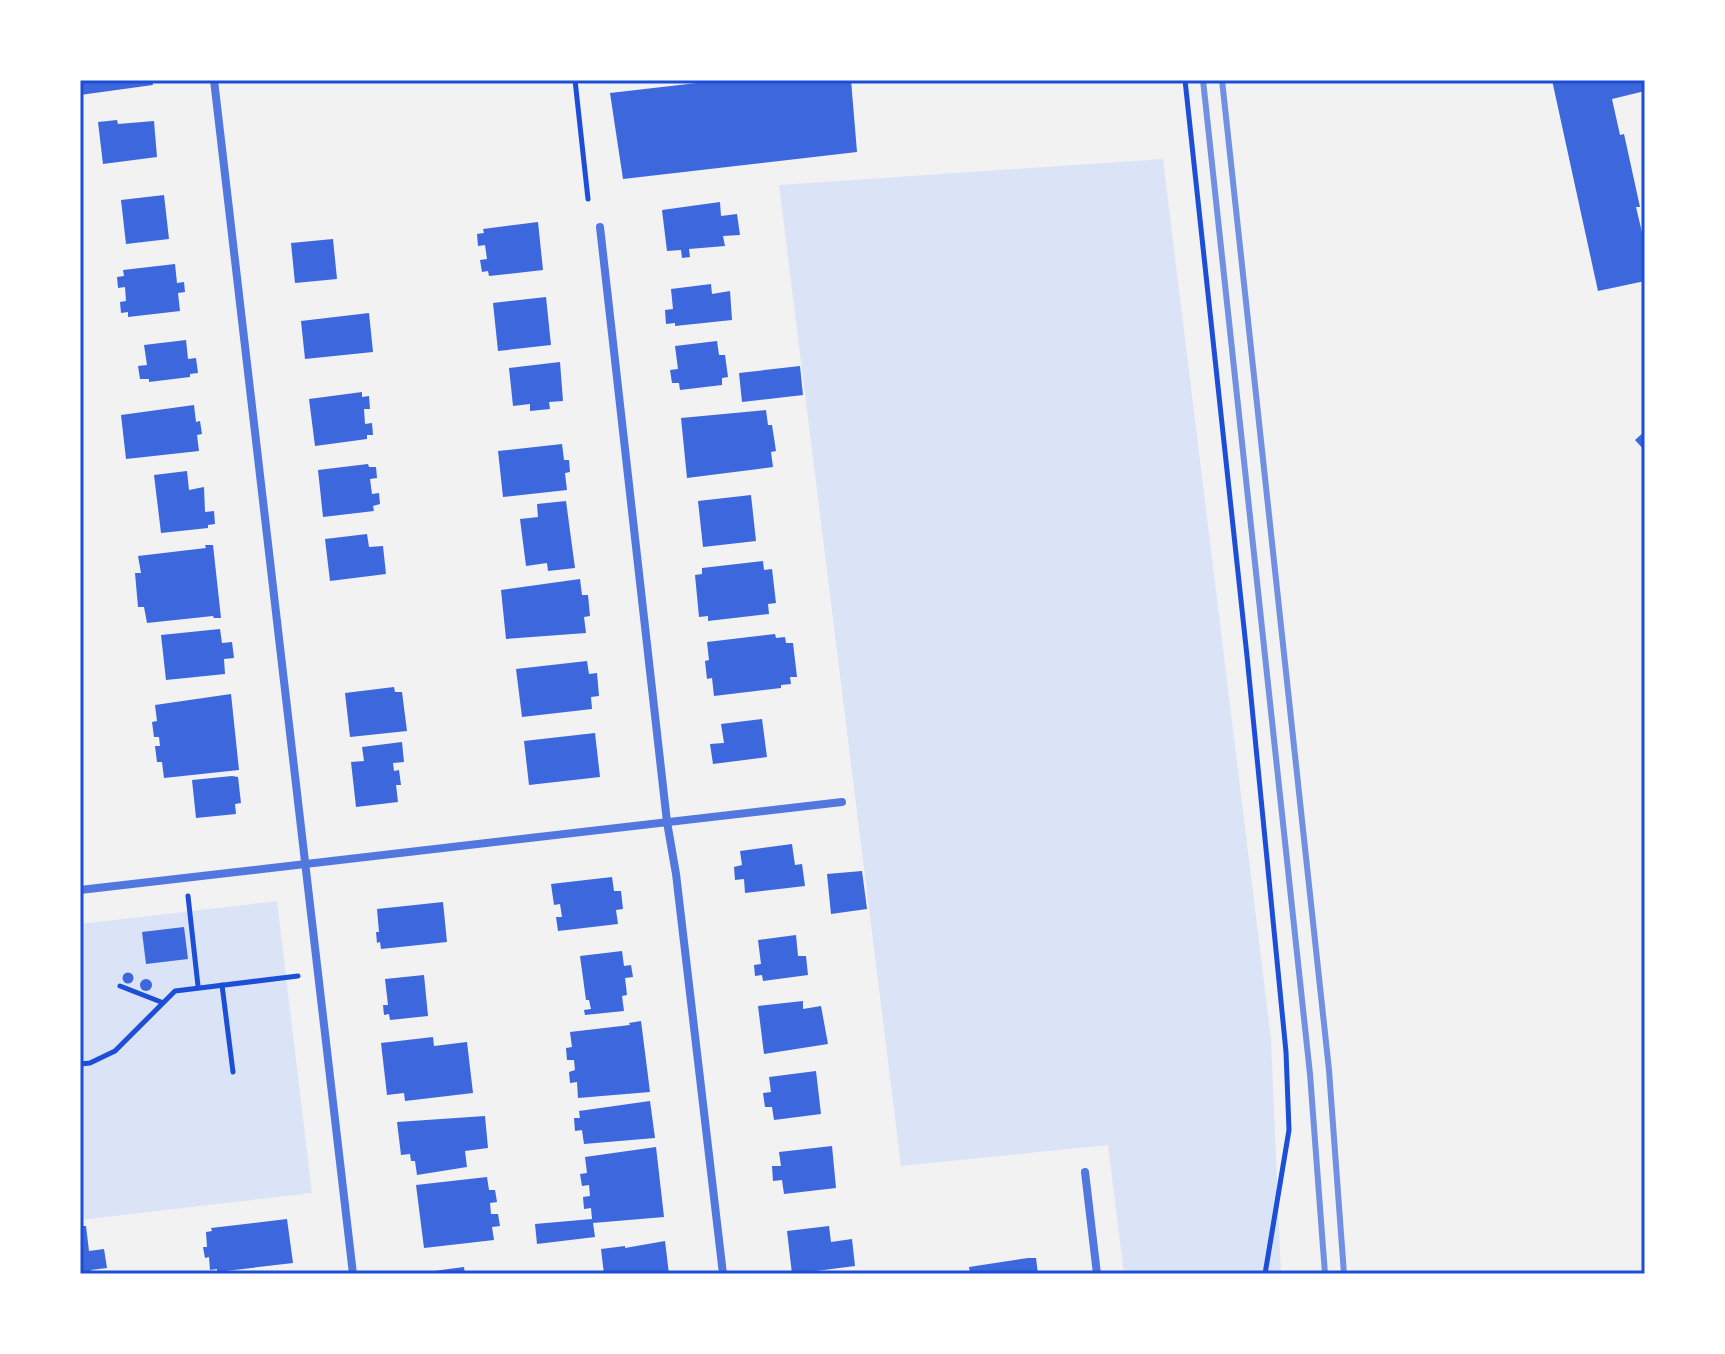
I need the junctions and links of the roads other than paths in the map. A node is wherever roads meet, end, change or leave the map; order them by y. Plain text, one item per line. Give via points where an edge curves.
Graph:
1 (214, 80) edge
2 (600, 227) dead end
3 (842, 802) dead end
4 (667, 822) junction
5 (305, 863) junction
6 (80, 890) edge
7 (1085, 1172) dead end
8 (353, 1274) edge
9 (723, 1274) edge
10 (1097, 1274) edge

1 - 5 street
2 - 4 street
3 - 4 street
4 - 5 street
4 - 9 street
5 - 6 street
5 - 8 street
7 - 10 street

